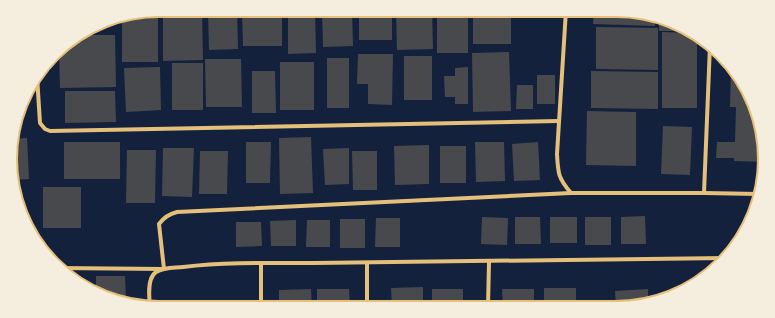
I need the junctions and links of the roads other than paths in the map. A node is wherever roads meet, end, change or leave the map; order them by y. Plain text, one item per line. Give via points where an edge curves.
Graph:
1 (566, 17) edge
2 (710, 52) edge
3 (38, 85) edge
4 (559, 121) junction
5 (571, 193) junction
6 (704, 193) junction
7 (753, 194) edge
8 (717, 258) edge
9 (490, 262) junction
10 (261, 263) junction
11 (367, 263) junction
12 (68, 268) edge
13 (164, 269) junction
14 (150, 301) edge
15 (261, 301) edge
16 (367, 301) edge
17 (488, 301) edge

1 - 4 street
2 - 6 street
3 - 4 street via 40,123 50,131
4 - 5 street via 558,171 562,184
5 - 6 street
5 - 13 street via 177,212 169,214 159,224
6 - 7 street
8 - 9 street
9 - 11 street
9 - 17 street
10 - 11 street
10 - 13 street
10 - 15 street
11 - 16 street
12 - 13 street
13 - 14 street via 152,276

